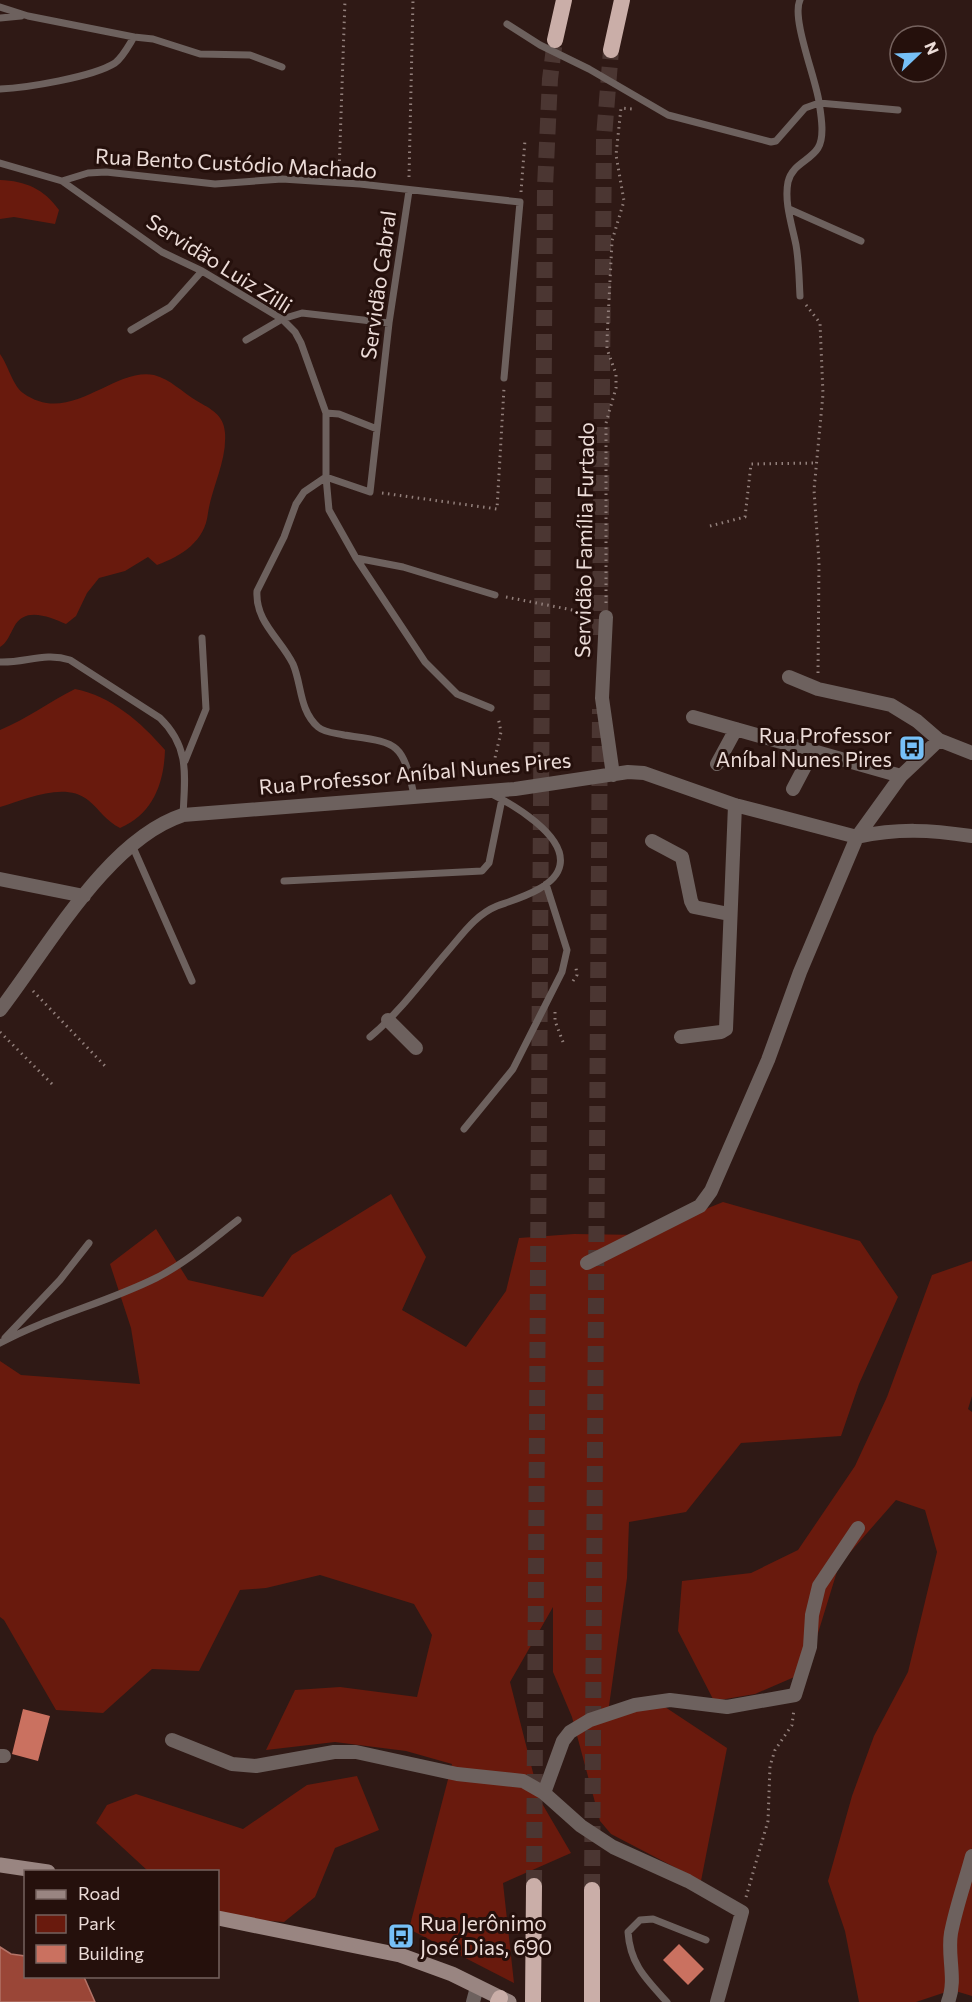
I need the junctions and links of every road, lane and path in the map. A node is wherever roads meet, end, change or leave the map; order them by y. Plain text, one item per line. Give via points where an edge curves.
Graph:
1 (345, 0) edge
2 (413, 0) edge
3 (800, 0) edge
4 (563, 2) edge
5 (620, 5) edge
6 (0, 7) edge
7 (28, 16) junction
8 (0, 18) edge
9 (507, 24) dead end
10 (134, 37) junction
11 (555, 40) tunnel mouth
12 (611, 50) tunnel mouth
13 (282, 67) dead end
14 (0, 89) edge
15 (819, 103) junction
16 (898, 110) dead end
17 (640, 111) dead end
18 (525, 140) dead end
19 (0, 163) edge
20 (62, 181) junction
21 (339, 184) junction
22 (409, 191) junction
23 (520, 202) junction
24 (789, 209) junction
25 (861, 241) dead end
26 (202, 271) junction
27 (800, 296) joint
28 (282, 319) junction
29 (389, 323) junction
30 (131, 330) dead end
31 (246, 340) dead end
32 (504, 378) joint
33 (326, 413) junction
34 (377, 429) junction
35 (816, 463) junction
36 (326, 477) junction
37 (370, 492) junction
38 (710, 526) dead end
39 (356, 558) junction
40 (495, 595) joint
41 (606, 617) junction
42 (202, 639) dead end
43 (0, 662) edge
44 (789, 677) dead end
45 (818, 689) junction
46 (491, 708) joint
47 (693, 717) dead end
48 (736, 729) junction
49 (939, 740) junction
50 (813, 751) junction
51 (972, 753) edge
52 (185, 761) junction
53 (717, 764) dead end
54 (613, 775) junction
55 (901, 776) junction
56 (793, 789) dead end
57 (488, 792) junction
58 (414, 795) junction
59 (502, 799) junction
60 (735, 805) junction
61 (183, 815) junction
62 (972, 836) edge
63 (857, 837) junction
64 (652, 841) dead end
65 (132, 845) junction
66 (0, 879) edge
67 (284, 881) dead end
68 (546, 884) junction
69 (84, 896) junction
70 (729, 914) junction
71 (23, 981) junction
72 (192, 981) dead end
73 (0, 1010) edge
74 (388, 1020) junction
75 (0, 1032) edge
76 (370, 1037) dead end
77 (681, 1037) dead end
78 (416, 1048) dead end
79 (105, 1066) dead end
80 (53, 1085) dead end
81 (464, 1129) dead end
82 (238, 1220) dead end
83 (89, 1243) dead end
84 (587, 1263) dead end
85 (1, 1342) edge
86 (858, 1528) dead end
87 (795, 1695) junction
88 (172, 1740) dead end
89 (544, 1792) junction
90 (972, 1856) edge
91 (0, 1865) edge
92 (34, 1870) edge
93 (534, 1886) tunnel mouth
94 (592, 1890) tunnel mouth
95 (742, 1912) junction
96 (219, 1918) edge
97 (706, 1940) dead end
98 (477, 1987) junction
99 (502, 2001) edge
100 (473, 2002) edge
101 (533, 2002) edge
102 (592, 2002) edge
103 (667, 2002) edge
104 (717, 2002) edge
105 (948, 2002) edge

1 - 21 path
2 - 22 path, Servidão Cabral
3 - 15 lane via 801,34
4 - 11 highway
5 - 12 highway
6 - 7 lane
7 - 8 lane
7 - 10 lane
9 - 15 lane via 668,115 742,136 776,141 805,108
10 - 13 lane via 200,54 250,55
10 - 14 lane via 120,58 104,68 28,88
15 - 16 lane
15 - 24 lane via 821,141 788,181
17 - 41 path, Servidão Família Furtado via 621,108 617,136 624,201 612,241 607,340 616,388 606,423
18 - 23 path
19 - 20 lane, Servidão Luiz Zilli
20 - 21 lane, Rua Bento Custódio Machado via 106,172 215,184 282,179
20 - 26 lane, Servidão Luiz Zilli via 162,252
21 - 22 lane, Rua Bento Custódio Machado
22 - 23 lane, Rua Bento Custódio Machado
22 - 29 lane, Servidão Cabral
23 - 32 lane
24 - 25 lane
24 - 27 lane
26 - 28 lane, Servidão Luiz Zilli
26 - 30 lane via 170,307
27 - 35 path via 820,323 823,394
28 - 29 lane via 302,313
28 - 31 lane
28 - 33 lane, Servidão Luiz Zilli via 301,343
29 - 34 lane, Servidão Cabral
32 - 37 path via 497,509
33 - 34 lane
33 - 36 lane, Servidão Luiz Zilli
34 - 37 lane, Servidão Cabral
35 - 38 path via 751,464 745,517
35 - 45 path
36 - 37 lane
36 - 39 lane, Servidão Luiz Zilli via 329,510
36 - 58 lane via 304,492 296,504 256,601 271,634 293,665 304,707 319,728 386,741 395,747 407,762
39 - 40 lane via 403,567
39 - 46 lane, Servidão Luiz Zilli via 425,662 457,694
40 - 41 path
41 - 54 street, Servidão Família Furtado via 602,698
42 - 52 lane via 206,710
43 - 52 lane via 54,655 70,660 160,718 171,729
44 - 45 street
45 - 49 street via 891,705
46 - 57 path via 497,714 501,732
47 - 48 street
48 - 50 street
48 - 53 street
49 - 51 street
49 - 55 street
50 - 55 street
50 - 56 street
52 - 61 lane
54 - 57 street, Rua Professor Aníbal Nunes Pires
54 - 60 street, Rua Professor Aníbal Nunes Pires via 644,773
55 - 63 street
57 - 58 street, Rua Professor Aníbal Nunes Pires
57 - 59 lane
58 - 61 street, Rua Professor Aníbal Nunes Pires
59 - 67 lane via 489,863 482,871
59 - 68 lane via 528,816 557,846 561,864
60 - 63 street, Rua Professor Aníbal Nunes Pires
60 - 70 street
61 - 65 street, Rua Professor Aníbal Nunes Pires via 154,826
62 - 63 street via 913,829
63 - 84 street via 711,1191 700,1206
64 - 70 street via 682,857 694,907
65 - 69 street, Rua Professor Aníbal Nunes Pires
65 - 72 lane
66 - 69 street
68 - 74 lane via 475,920
68 - 81 lane via 567,950 562,972 513,1069
69 - 71 street, Rua Professor Aníbal Nunes Pires
70 - 77 street via 726,1029
71 - 73 street, Rua Professor Aníbal Nunes Pires
71 - 79 path
74 - 76 lane
74 - 78 street
75 - 80 path
82 - 85 lane via 158,1277
83 - 85 lane
86 - 87 street via 819,1586 810,1647
87 - 89 street via 727,1707 670,1700 635,1704 590,1720 563,1740
87 - 95 path via 792,1725 775,1750 770,1766 765,1836
88 - 89 street via 232,1764 256,1766 334,1752 356,1752 457,1774 523,1781
89 - 95 street via 580,1826 613,1847 688,1881
90 - 105 street via 951,1934 952,1992
91 - 92 main road
93 - 101 highway
94 - 102 highway
95 - 104 street
96 - 98 main road via 400,1955
97 - 103 lane via 653,1919 640,1920 628,1932 630,1954
98 - 99 main road
98 - 100 street

